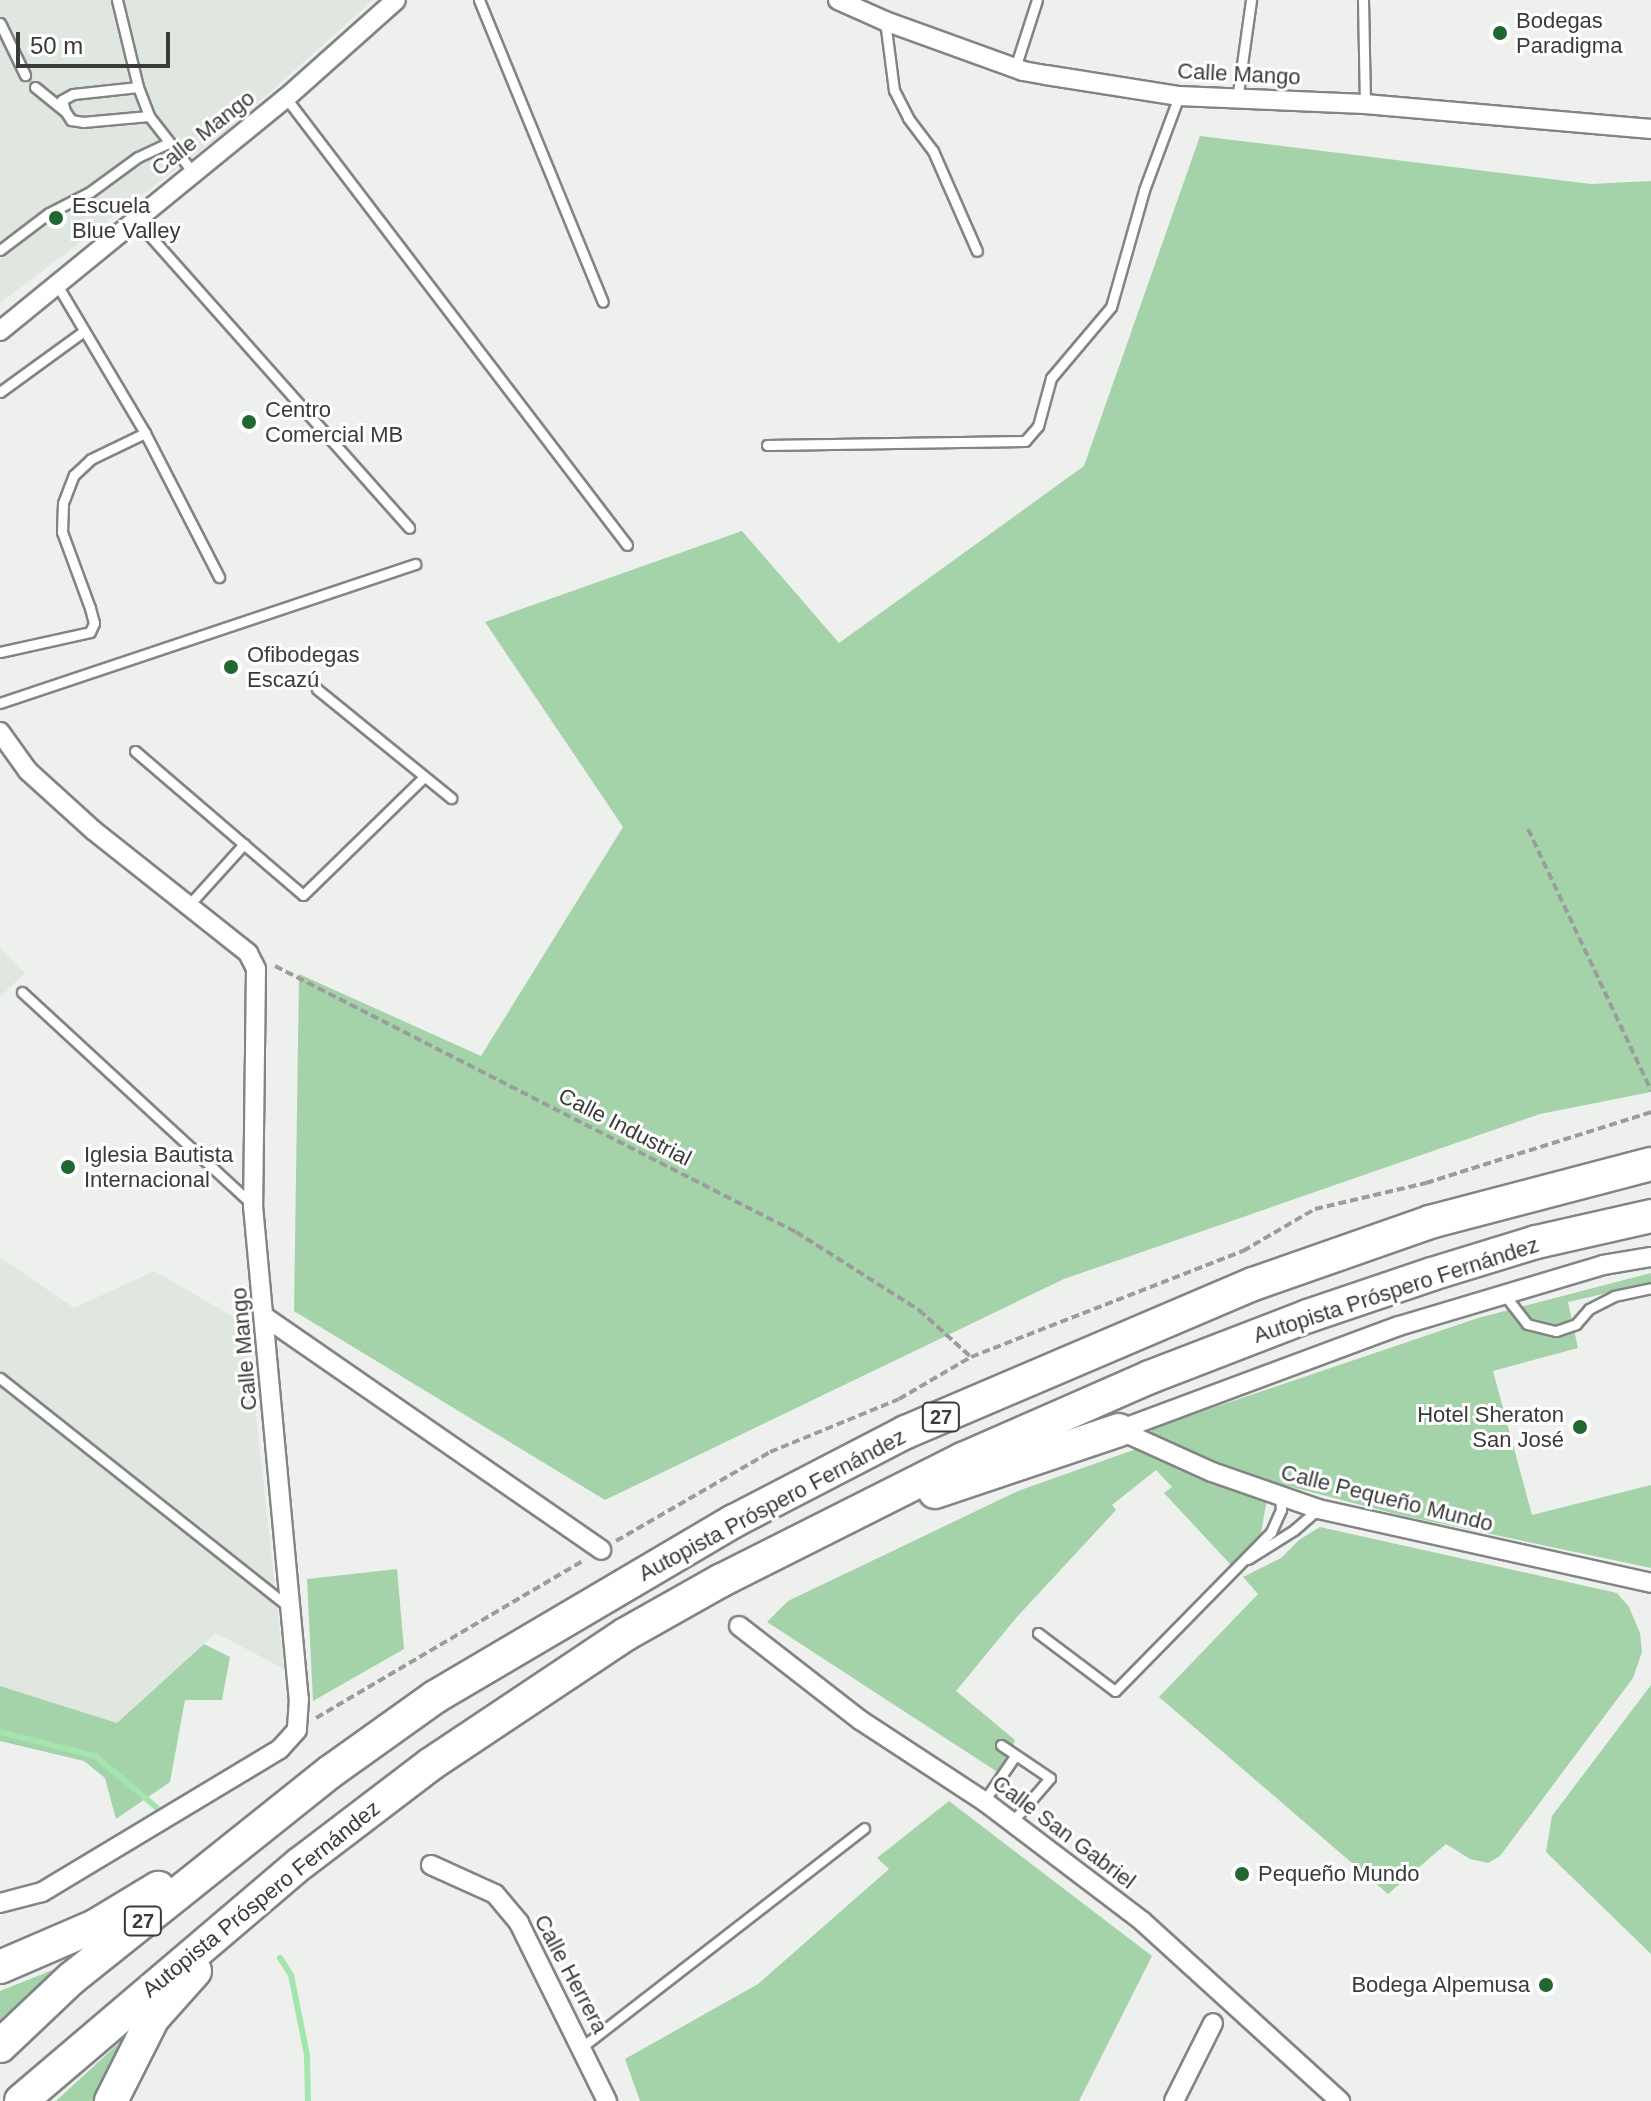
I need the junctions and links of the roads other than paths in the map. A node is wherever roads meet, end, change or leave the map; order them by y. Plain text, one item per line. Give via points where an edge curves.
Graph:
1 (117, 0) edge
2 (396, 0) edge
3 (479, 0) edge
4 (838, 0) edge
5 (1037, 0) edge
6 (1251, 0) edge
7 (1363, 0) edge
8 (885, 21) junction
9 (0, 23) edge
10 (1015, 68) junction
11 (25, 75) dead end
12 (35, 87) dead end
13 (138, 87) junction
14 (1179, 96) junction
15 (286, 98) junction
16 (1237, 100) junction
17 (1365, 104) junction
18 (65, 111) junction
19 (149, 116) junction
20 (1651, 129) edge
21 (168, 143) junction
22 (192, 171) junction
23 (135, 218) junction
24 (0, 250) edge
25 (977, 251) dead end
26 (55, 283) junction
27 (603, 302) dead end
28 (0, 331) edge
29 (84, 331) junction
30 (0, 392) edge
31 (145, 433) junction
32 (767, 445) dead end
33 (409, 528) dead end
34 (627, 545) dead end
35 (415, 564) dead end
36 (219, 577) dead end
37 (0, 652) edge
38 (317, 689) dead end
39 (0, 703) edge
40 (0, 732) edge
41 (135, 751) dead end
42 (424, 777) junction
43 (451, 798) dead end
44 (244, 844) junction
45 (187, 907) junction
46 (22, 992) dead end
47 (1651, 1164) edge
48 (253, 1206) junction
49 (1651, 1216) edge
50 (1651, 1257) edge
51 (1651, 1288) edge
52 (1503, 1293) junction
53 (265, 1317) junction
54 (0, 1378) edge
55 (1119, 1430) junction
56 (1280, 1496) junction
57 (1318, 1509) junction
58 (788, 1544) junction
59 (601, 1550) dead end
60 (1232, 1569) junction
61 (1651, 1583) edge
62 (291, 1609) junction
63 (739, 1626) dead end
64 (1038, 1633) dead end
65 (1001, 1745) dead end
66 (1015, 1756) junction
67 (984, 1801) junction
68 (292, 1802) junction
69 (1012, 1822) junction
70 (864, 1828) dead end
71 (301, 1863) junction
72 (431, 1865) dead end
73 (0, 1903) edge
74 (0, 1967) edge
75 (1213, 2023) dead end
76 (0, 2046) edge
77 (582, 2047) junction
78 (21, 2101) edge
79 (111, 2101) edge
80 (607, 2101) edge
81 (1175, 2101) edge
82 (1340, 2101) edge

1 - 13 lane
2 - 15 street, Calle Mango
3 - 27 lane
4 - 8 street, Calle Mango
5 - 10 lane
6 - 16 lane
7 - 17 lane
8 - 10 street, Calle Mango
8 - 25 lane via 894,90 933,151
9 - 11 lane
10 - 14 street, Calle Mango
12 - 18 lane
13 - 18 lane via 73,94 62,100
13 - 19 lane
14 - 16 street, Calle Mango
14 - 32 lane via 1144,190 1111,307 1051,378 1038,426 1025,441
15 - 22 street, Calle Mango
15 - 34 lane
16 - 17 street, Calle Mango
17 - 20 street, Calle Mango
18 - 19 lane via 71,120 83,122
19 - 21 lane
21 - 22 lane
21 - 24 lane via 49,213
22 - 23 street, Calle Mango
23 - 26 street, Calle Mango
23 - 33 lane
26 - 28 street, Calle Mango
26 - 29 lane
29 - 30 lane
29 - 31 lane
31 - 36 lane
31 - 37 lane via 91,459 74,475 63,503 62,532 90,608 90,632
35 - 39 lane
38 - 42 lane
40 - 45 street via 28,771
41 - 44 lane
42 - 43 lane
42 - 44 lane via 303,895
44 - 45 lane
45 - 48 street, Calle Mango via 248,953 256,969
46 - 48 lane
47 - 68 highway, Autopista Próspero Fernández / 27 via 1430,1222 1253,1284 906,1432 592,1602 435,1697
48 - 53 street, Calle Mango
49 - 58 highway, Autopista Próspero Fernández / 27 via 1536,1242 1308,1316 978,1452
50 - 52 street
51 - 52 lane via 1614,1296 1589,1309 1576,1324 1556,1331 1527,1324
52 - 55 street
53 - 59 street
53 - 62 street, Calle Mango
54 - 62 lane
55 - 56 street, Calle Pequeño Mundo
55 - 58 highway
56 - 57 street, Calle Pequeño Mundo
56 - 60 lane via 1281,1510 1271,1532
57 - 60 lane
57 - 61 street, Calle Pequeño Mundo
58 - 71 highway, Autopista Próspero Fernández / 27 via 574,1668 431,1764
60 - 64 lane via 1115,1691
62 - 73 street, Calle Mango via 297,1730 280,1749 42,1892
63 - 67 street, Calle San Gabriel via 860,1720
65 - 66 lane
66 - 67 lane
66 - 69 lane via 1050,1778
67 - 69 street, Calle San Gabriel
68 - 74 highway via 95,1926
68 - 76 highway, Autopista Próspero Fernández / 27 via 72,1978
69 - 82 street, Calle San Gabriel via 1142,1921
70 - 77 lane
71 - 78 highway, Autopista Próspero Fernández / 27
71 - 79 highway via 153,2018
72 - 77 street, Calle Herrera via 495,1894 519,1923
75 - 81 street
77 - 80 street, Calle Herrera

